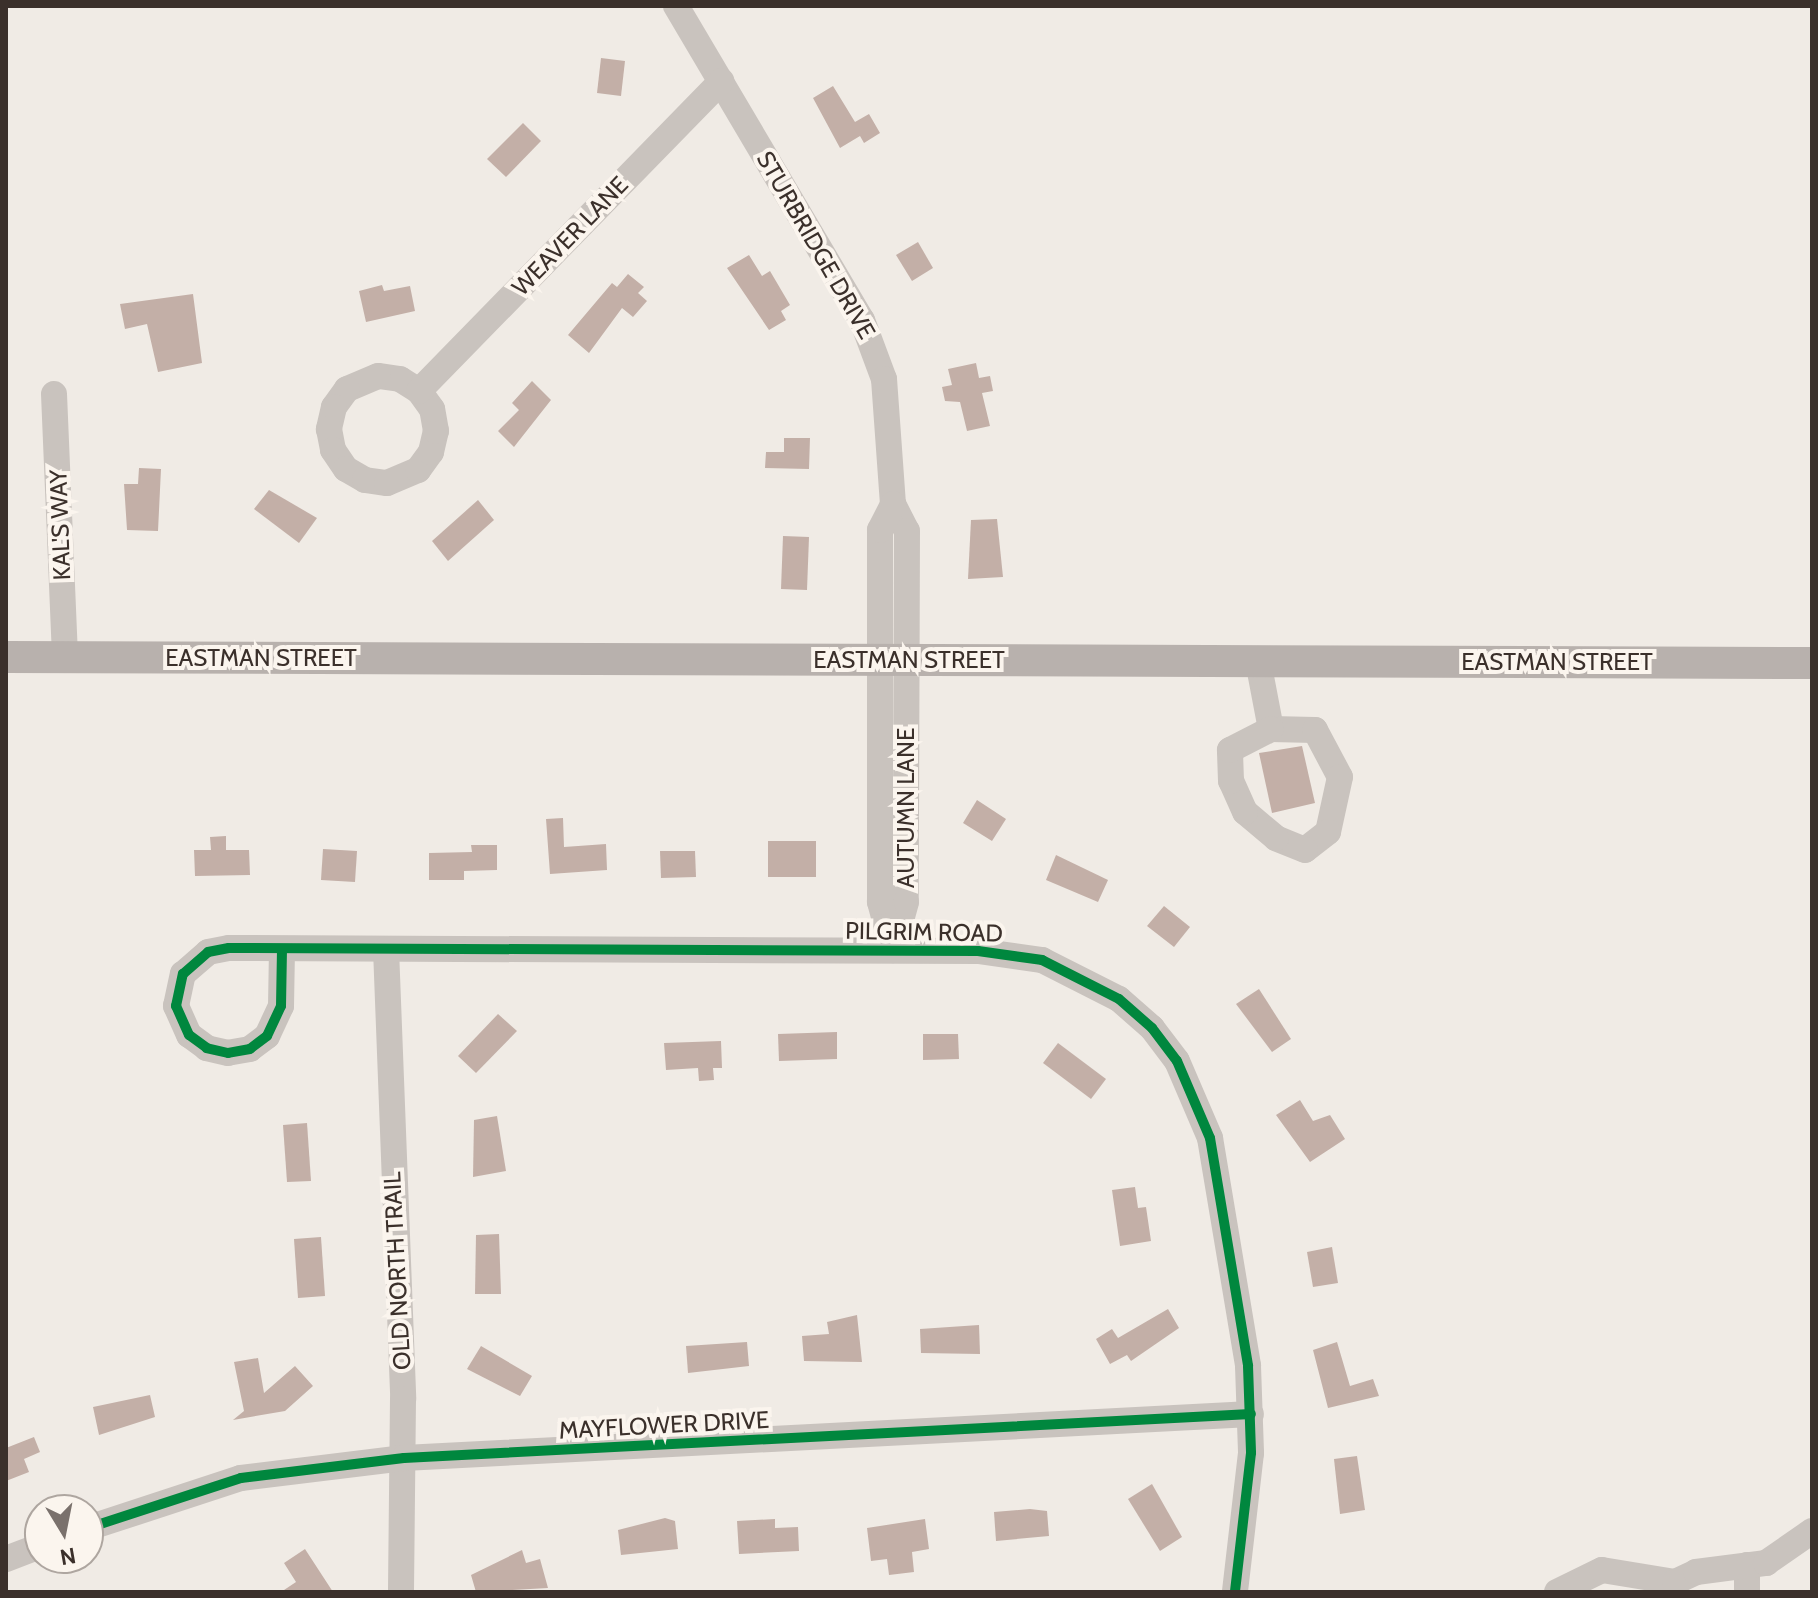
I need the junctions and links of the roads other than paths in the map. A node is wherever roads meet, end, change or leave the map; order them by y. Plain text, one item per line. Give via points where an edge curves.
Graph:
1 (676, 6) edge
2 (721, 81) junction
3 (419, 391) junction
4 (54, 394) dead end
5 (6, 657) edge
6 (65, 657) junction
7 (894, 660) junction
8 (1258, 661) junction
9 (1812, 663) edge
10 (1271, 729) junction
11 (282, 949) junction
12 (386, 949) junction
13 (893, 950) junction
14 (1251, 1414) junction
15 (404, 1458) junction
16 (104, 1523) edge
17 (1812, 1531) edge
18 (1747, 1565) junction
19 (1706, 1582) edge
20 (401, 1592) edge
21 (1235, 1592) edge
22 (1557, 1592) edge
23 (1747, 1592) edge

1 - 2 street, STURBRIDGE DRIVE
2 - 3 street, WEAVER LANE
2 - 7 street, STURBRIDGE DRIVE via 874,346 889,410 893,504 907,531
3 - 3 street via 432,409 436,431 431,452 418,470 387,483 365,480 346,469 333,450 329,429 334,407 347,389 378,376 400,379
4 - 6 street, KAL'S WAY
5 - 6 main road, EASTMAN STREET
6 - 7 main road, EASTMAN STREET
7 - 8 main road, EASTMAN STREET
7 - 13 street, AUTUMN LANE via 906,902
8 - 9 main road, EASTMAN STREET
8 - 10 street
10 - 10 street via 1315,730 1340,777 1328,832 1305,850 1276,838 1245,812 1231,781 1230,750
11 - 11 street, PILGRIM ROAD via 218,949 190,965 179,984 176,1006 189,1035 207,1048 228,1053 250,1049 267,1036 281,1006
11 - 12 street, PILGRIM ROAD
12 - 13 street, PILGRIM ROAD
12 - 15 street, OLD NORTH TRAIL
13 - 14 street, PILGRIM ROAD via 978,951 1042,960 1119,999 1165,1044 1193,1089 1210,1138 1248,1366
14 - 15 street, MAYFLOWER DRIVE
14 - 21 street, PILGRIM ROAD
15 - 16 street, MAYFLOWER DRIVE via 241,1478
15 - 20 street, OLD NORTH TRAIL
17 - 18 street via 1766,1563
18 - 19 street
18 - 23 street
19 - 22 street via 1602,1570

